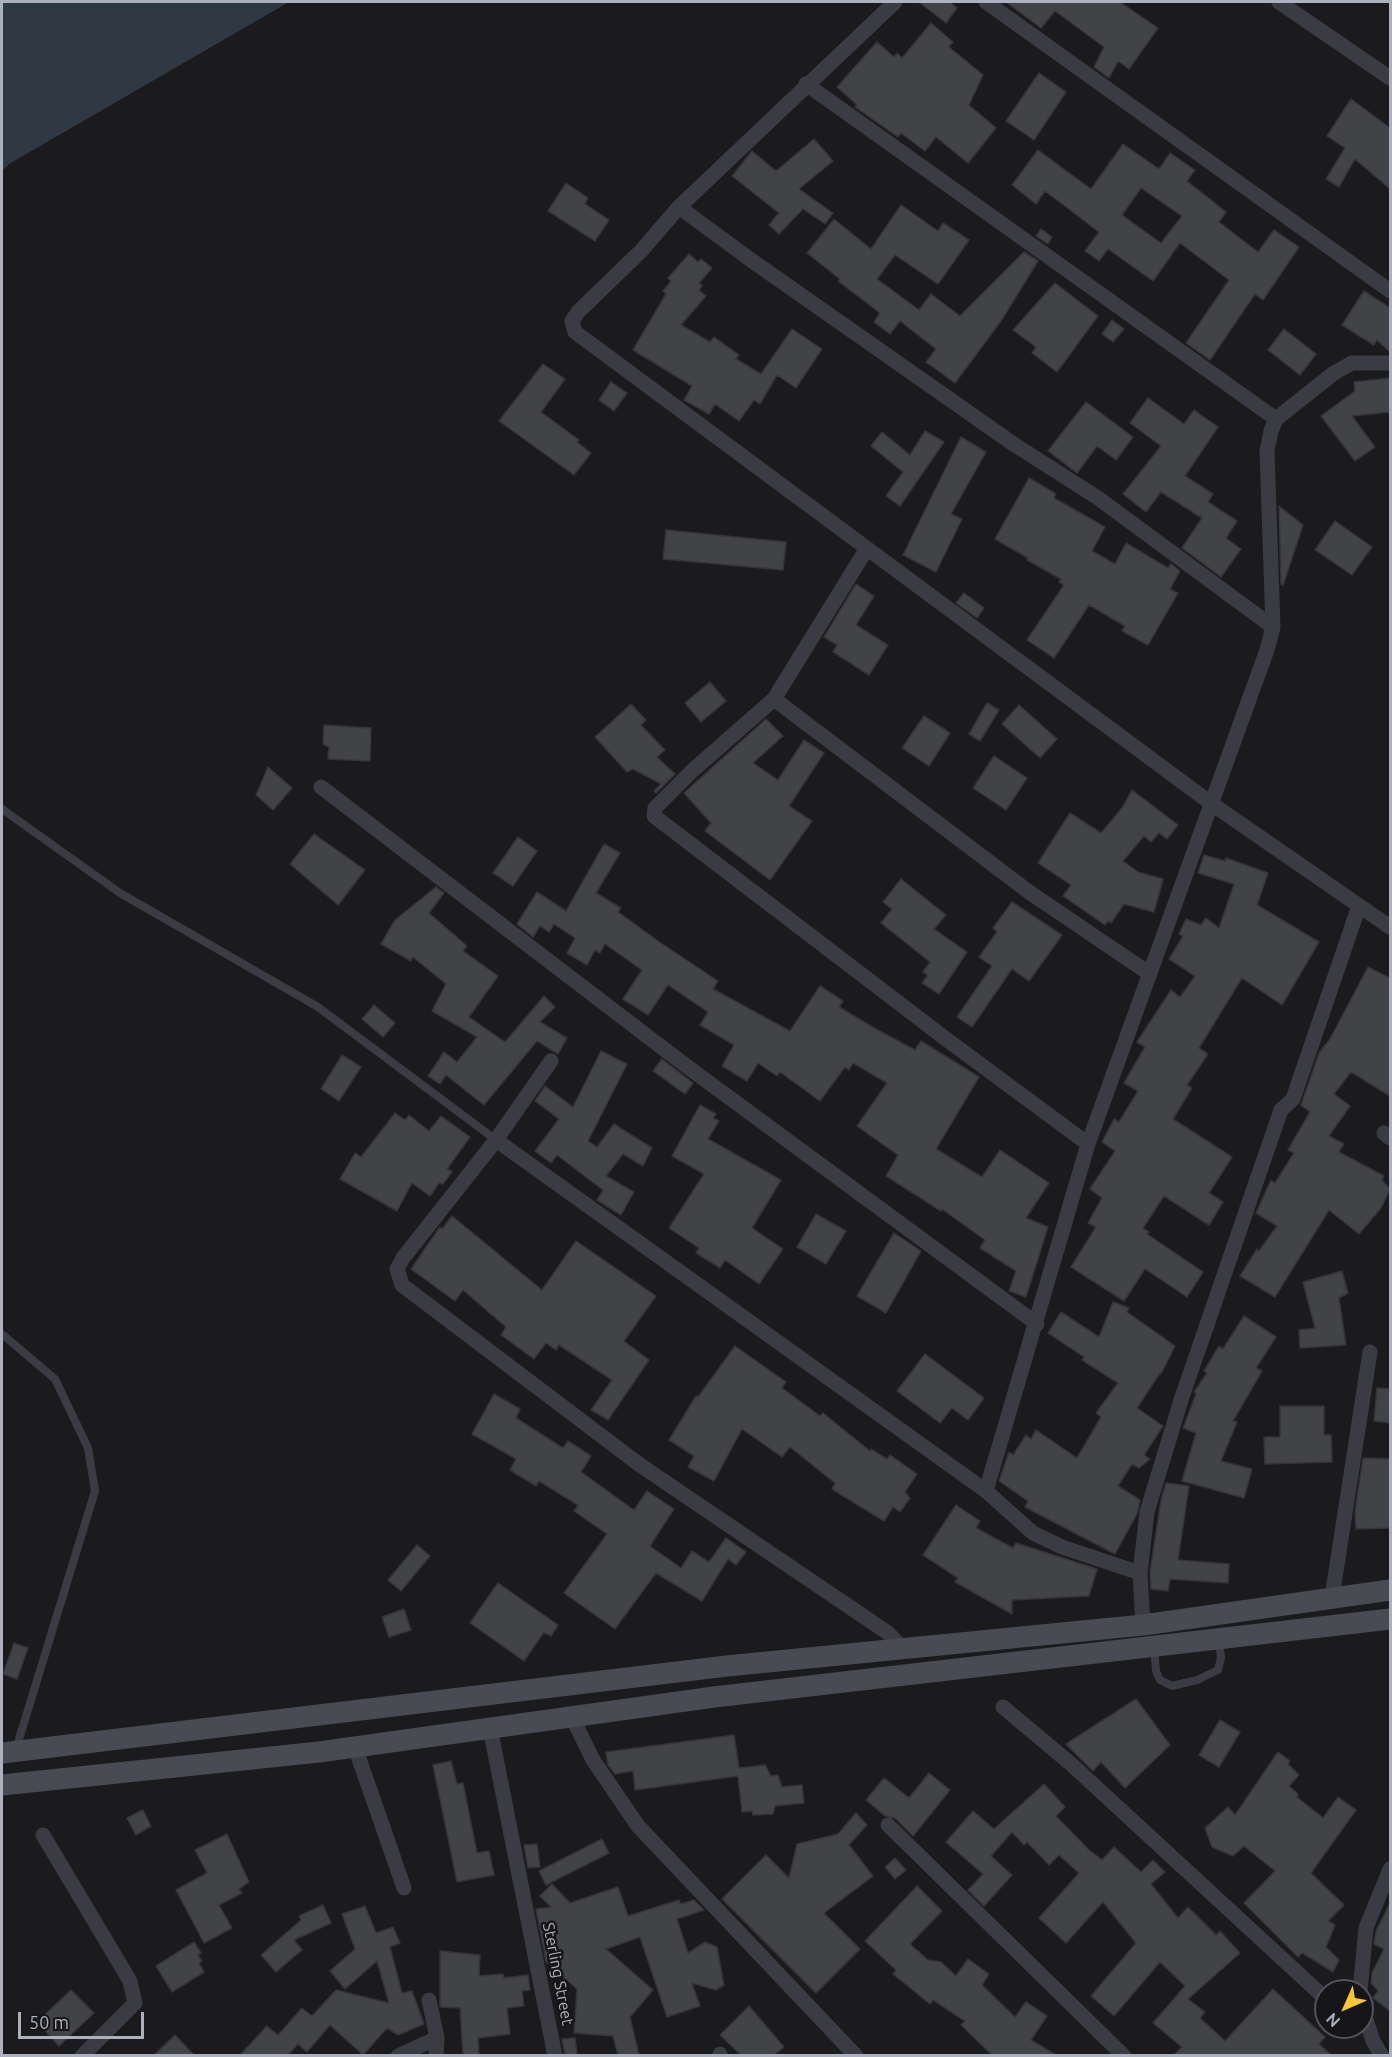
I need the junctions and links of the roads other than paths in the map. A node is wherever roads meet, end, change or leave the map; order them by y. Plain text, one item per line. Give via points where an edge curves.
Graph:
1 (895, 2) edge
2 (986, 2) edge
3 (1279, 2) edge
4 (1390, 78) edge
5 (806, 84) junction
6 (679, 207) junction
7 (1390, 291) edge
8 (1390, 363) edge
9 (1276, 419) junction
10 (866, 549) junction
11 (1273, 627) junction
12 (774, 699) junction
13 (321, 787) dead end
14 (1212, 804) junction
15 (2, 808) edge
16 (1359, 906) junction
17 (1390, 927) edge
18 (1150, 974) junction
19 (551, 1060) dead end
20 (496, 1140) junction
21 (1088, 1144) junction
22 (1036, 1324) junction
23 (2, 1334) edge
24 (1370, 1352) dead end
25 (986, 1491) junction
26 (1140, 1573) junction
27 (1390, 1590) edge
28 (1332, 1597) junction
29 (1390, 1619) edge
30 (1143, 1625) junction
31 (1219, 1640) junction
32 (1154, 1647) junction
33 (904, 1650) junction
34 (1003, 1707) dead end
35 (572, 1717) junction
36 (489, 1728) junction
37 (355, 1747) junction
38 (6, 1751) edge
39 (26, 1784) junction
40 (2, 1785) edge
41 (2, 1791) edge
42 (888, 1825) dead end
43 (43, 1835) dead end
44 (1390, 1869) edge
45 (404, 1888) dead end
46 (1361, 1979) edge
47 (1314, 1988) edge
48 (429, 2000) dead end
49 (437, 2038) junction
50 (1371, 2039) edge
51 (1373, 2041) joint
52 (82, 2055) edge
53 (398, 2055) edge
54 (436, 2055) edge
55 (555, 2055) edge
56 (855, 2055) edge
57 (1124, 2055) edge
58 (1382, 2055) edge

1 - 5 street
2 - 7 street
3 - 4 street
5 - 6 street
5 - 9 street
6 - 10 street via 641,251 578,312 572,321 575,332
6 - 11 street via 1012,443 1098,498
8 - 9 street via 1352,363
9 - 11 street via 1267,451
10 - 12 street
10 - 14 street
11 - 14 street
12 - 18 street via 1029,892
12 - 21 street via 677,786 655,808 654,816
13 - 22 street via 685,1065
14 - 16 street
14 - 18 street
15 - 20 lane via 120,892 318,1007
16 - 17 street
16 - 26 street via 1293,1099 1281,1110 1180,1400 1147,1512
18 - 21 street
19 - 20 street
20 - 25 street
20 - 33 street via 403,1258 397,1269 406,1290 640,1465 888,1633
21 - 22 street
22 - 25 street
23 - 38 lane via 55,1378 88,1448 95,1491
24 - 28 street
25 - 26 street via 1033,1533
26 - 30 street
27 - 28 main road
28 - 30 main road
29 - 31 main road
30 - 33 main road
31 - 32 main road
31 - 32 lane via 1218,1670 1172,1686 1160,1680
32 - 35 main road
33 - 38 main road via 727,1666
34 - 47 street via 1080,1771
35 - 36 main road
35 - 56 street via 593,1760 638,1826
36 - 37 main road
36 - 55 street, Sterling Street
37 - 39 main road
37 - 45 street
39 - 40 main road
39 - 41 main road
42 - 57 street
43 - 52 street via 130,1981 135,2003
44 - 46 street via 1366,1928
48 - 49 street
49 - 53 street
49 - 54 street
50 - 51 street
51 - 58 street

